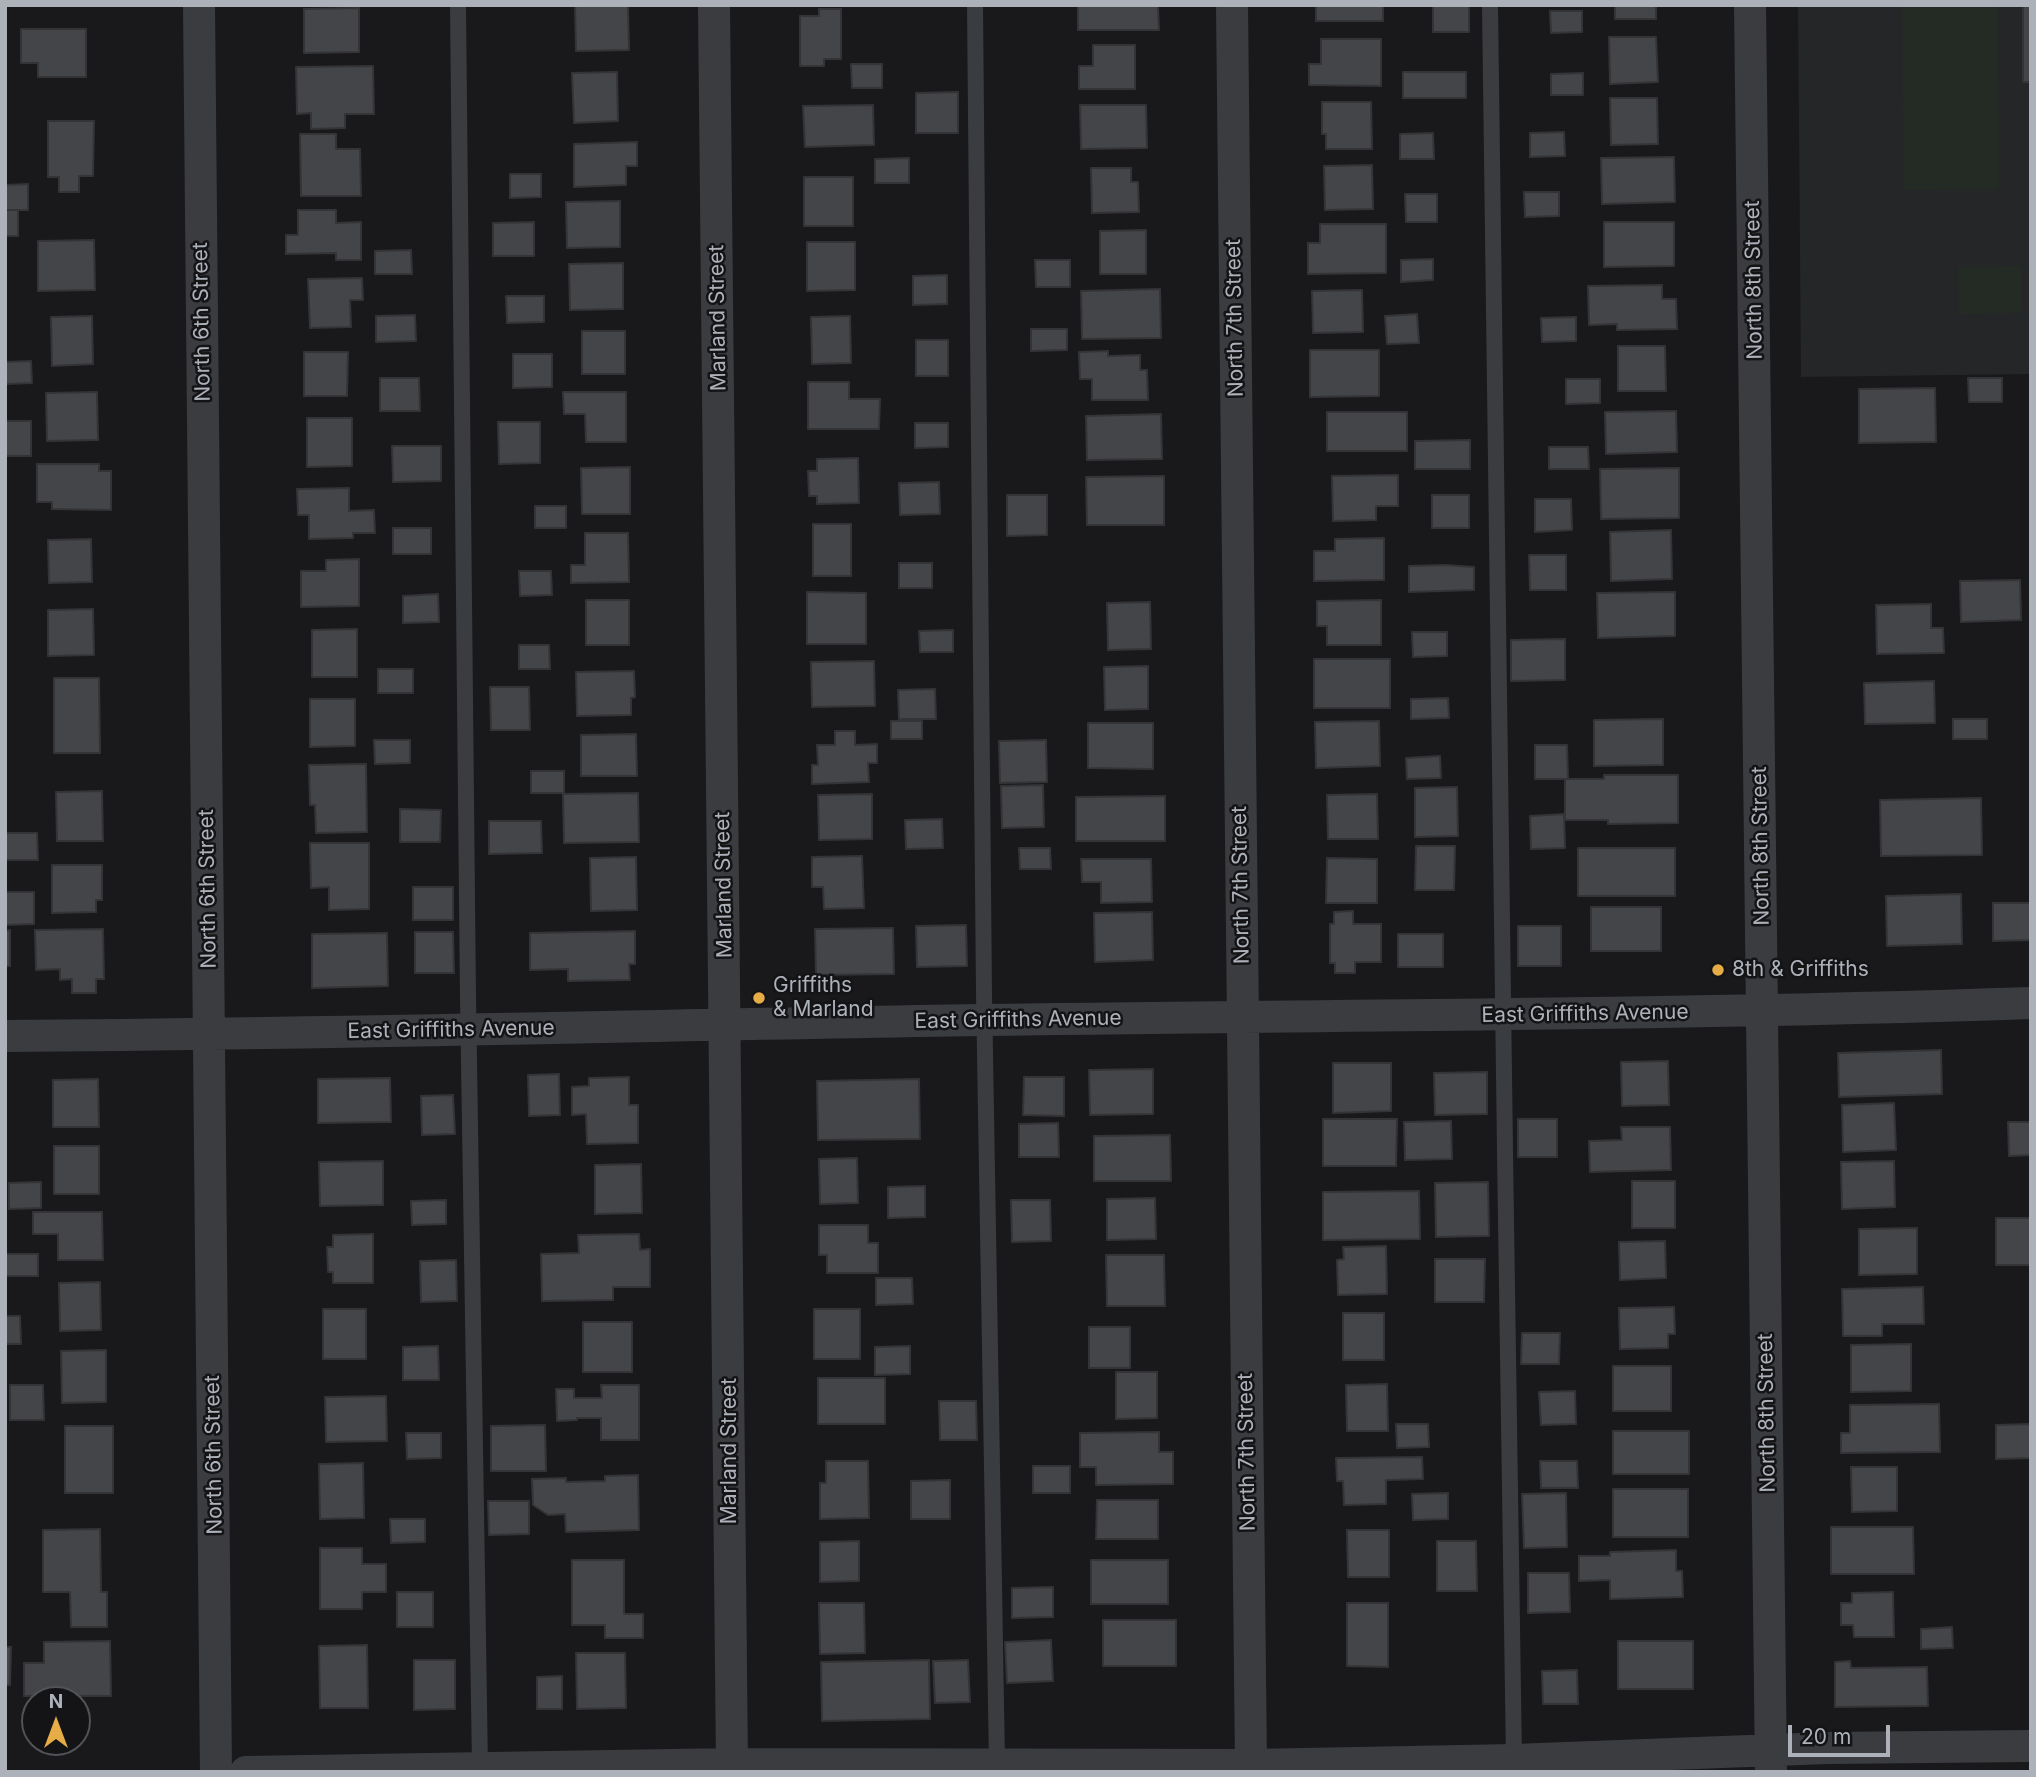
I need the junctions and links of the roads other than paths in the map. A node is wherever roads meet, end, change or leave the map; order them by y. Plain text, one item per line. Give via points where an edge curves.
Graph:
1 (199, 5) edge
2 (458, 5) edge
3 (714, 5) edge
4 (975, 5) edge
5 (1232, 5) edge
6 (1490, 5) edge
7 (1750, 5) edge
8 (2031, 1003) edge
9 (1763, 1011) junction
10 (1504, 1016) junction
11 (1242, 1017) junction
12 (985, 1020) junction
13 (725, 1025) junction
14 (468, 1030) junction
15 (210, 1035) junction
16 (5, 1036) edge
17 (2031, 1746) edge
18 (1514, 1760) junction
19 (1771, 1761) edge
20 (997, 1763) junction
21 (732, 1764) junction
22 (1251, 1765) junction
23 (1471, 1766) edge
24 (480, 1767) junction
25 (1181, 1768) edge
26 (216, 1772) edge
27 (246, 1772) edge

1 - 15 street, North 6th Street
2 - 14 lane
3 - 13 street, Marland Street
4 - 12 lane
5 - 11 street, North 7th Street
6 - 10 lane
7 - 9 street, North 8th Street
8 - 9 street, East Griffiths Avenue
9 - 10 street, East Griffiths Avenue
9 - 19 street, North 8th Street
10 - 11 street, East Griffiths Avenue
10 - 18 lane
11 - 12 street, East Griffiths Avenue
11 - 22 street, North 7th Street
12 - 13 street, East Griffiths Avenue
12 - 20 lane
13 - 14 street, East Griffiths Avenue
13 - 21 street, Marland Street
14 - 15 street, East Griffiths Avenue
14 - 24 lane
15 - 16 street, East Griffiths Avenue
15 - 26 street, North 6th Street
17 - 19 street
18 - 19 street
18 - 23 street
20 - 21 street
20 - 25 street
21 - 24 street
22 - 23 street
22 - 25 street
24 - 27 street

